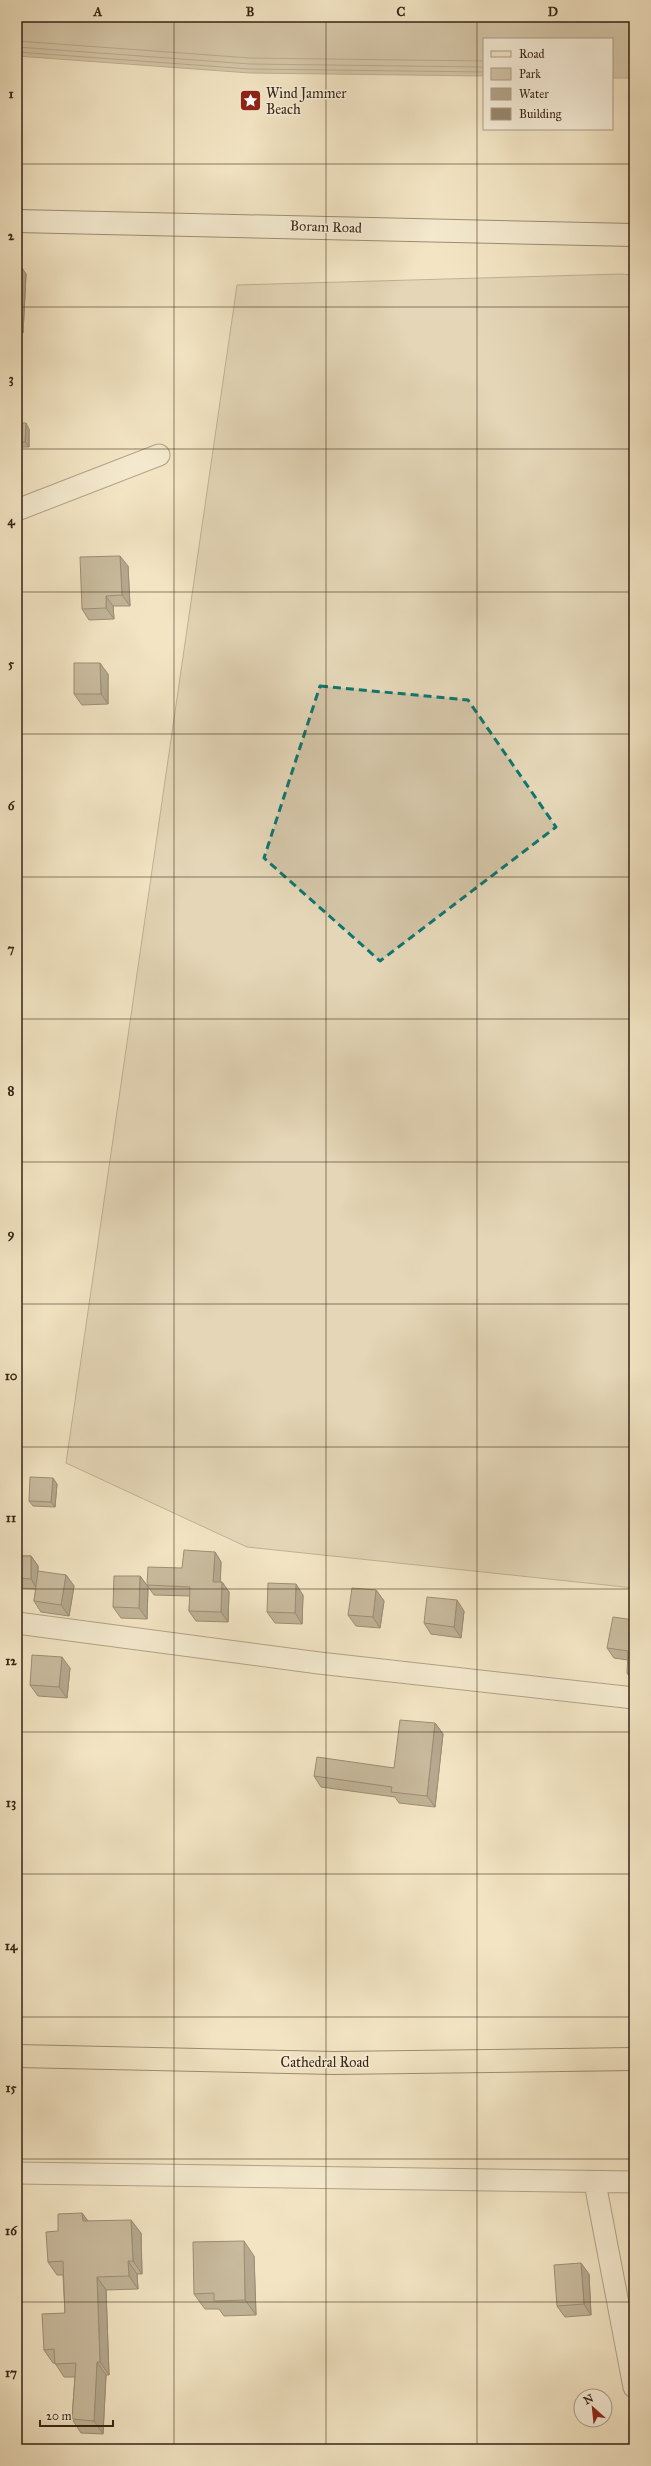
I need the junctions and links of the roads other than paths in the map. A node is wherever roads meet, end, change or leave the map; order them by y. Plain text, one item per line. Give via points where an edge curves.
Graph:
1 (17, 221) edge
2 (634, 235) edge
3 (159, 456) dead end
4 (17, 510) edge
5 (17, 1622) edge
6 (634, 1698) edge
7 (17, 2056) edge
8 (634, 2058) edge
9 (17, 2173) edge
10 (634, 2182) edge
11 (595, 2183) junction
12 (634, 2387) edge

1 - 2 street, Boram Road
3 - 4 street
5 - 6 street via 319,1663
7 - 8 main road, Cathedral Road via 334,2063
9 - 11 street
10 - 11 street
11 - 12 street

